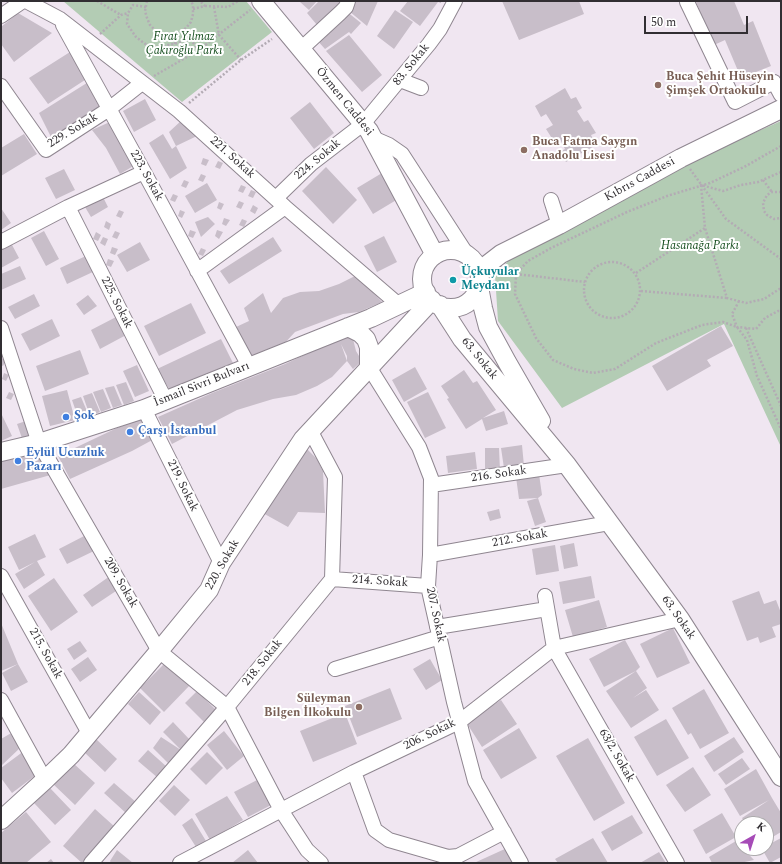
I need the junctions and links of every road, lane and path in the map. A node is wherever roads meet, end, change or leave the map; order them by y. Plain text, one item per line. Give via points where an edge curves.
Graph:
1 (23, 1) edge
2 (26, 1) edge
3 (97, 1) edge
4 (147, 1) edge
5 (191, 1) edge
6 (200, 1) edge
7 (238, 1) edge
8 (261, 1) edge
9 (348, 1) edge
10 (455, 1) edge
11 (687, 2) edge
12 (146, 6) junction
13 (205, 6) junction
14 (214, 7) junction
15 (193, 9) junction
16 (128, 13) junction
17 (121, 15) junction
18 (1, 16) edge
19 (60, 19) junction
20 (285, 29) junction
21 (175, 34) junction
22 (219, 35) junction
23 (90, 43) junction
24 (175, 44) junction
25 (301, 49) junction
26 (199, 50) junction
27 (241, 60) junction
28 (400, 80) junction
29 (142, 83) junction
30 (1, 86) edge
31 (421, 88) dead end
32 (781, 95) edge
33 (109, 109) junction
34 (781, 109) edge
35 (179, 111) junction
36 (368, 131) junction
37 (781, 146) edge
38 (681, 158) junction
39 (144, 172) junction
40 (781, 172) edge
41 (763, 179) junction
42 (701, 186) junction
43 (772, 192) junction
44 (781, 192) edge
45 (551, 200) dead end
46 (280, 203) junction
47 (68, 207) junction
48 (781, 218) edge
49 (559, 225) junction
50 (705, 228) junction
51 (1, 242) edge
52 (442, 252) junction
53 (781, 259) edge
54 (474, 267) junction
55 (197, 271) junction
56 (636, 273) junction
57 (516, 274) junction
58 (585, 282) junction
59 (781, 288) edge
60 (641, 291) junction
61 (727, 298) junction
62 (432, 299) junction
63 (739, 301) junction
64 (399, 305) junction
65 (781, 311) edge
66 (348, 327) junction
67 (737, 327) junction
68 (746, 328) junction
69 (2, 333) edge
70 (250, 366) junction
71 (369, 367) junction
72 (165, 399) junction
73 (781, 406) edge
74 (144, 409) junction
75 (781, 429) edge
76 (310, 430) junction
77 (39, 443) junction
78 (1, 452) edge
79 (567, 465) junction
80 (431, 485) junction
81 (609, 523) junction
82 (430, 555) junction
83 (221, 563) junction
84 (1, 576) edge
85 (332, 579) junction
86 (428, 586) junction
87 (680, 619) junction
88 (438, 632) junction
89 (554, 648) junction
90 (159, 651) junction
91 (335, 669) dead end
92 (1, 700) edge
93 (227, 708) junction
94 (459, 722) junction
95 (88, 733) junction
96 (354, 772) junction
97 (781, 777) edge
98 (45, 780) junction
99 (281, 810) junction
100 (1, 820) edge
101 (504, 832) junction
102 (90, 863) edge
103 (180, 863) edge
104 (321, 863) edge
105 (521, 863) edge
106 (677, 863) edge

1 - 18 street
2 - 19 street
3 - 17 path
4 - 12 path
5 - 15 path
6 - 13 path
7 - 14 path via 228,7
8 - 20 main road, Özmen Caddesi
8 - 22 path
9 - 25 street via 346,7
10 - 28 street, 83. Sokak via 433,39
11 - 32 street via 735,102 774,82
12 - 16 path via 133,5
12 - 21 path via 146,18 150,25 162,34
13 - 14 path
13 - 15 path
14 - 22 path
15 - 21 path via 191,22
16 - 17 path
16 - 24 path via 128,24 136,37 148,46
17 - 23 path
19 - 23 street, 221. Sokak
19 - 33 street, 223. Sokak
20 - 25 main road, Özmen Caddesi
20 - 27 path
21 - 24 path
22 - 26 path
22 - 27 path
23 - 29 street, 221. Sokak
24 - 26 path via 190,39
25 - 36 main road, Özmen Caddesi
26 - 29 path
27 - 35 path
28 - 31 street
28 - 36 street, 83. Sokak
29 - 33 street, 229. Sokak
29 - 35 street, 221. Sokak
30 - 33 street, 229. Sokak via 46,150
33 - 39 street, 223. Sokak
34 - 38 main road, Kıbrıs Caddesi
35 - 46 street, 221. Sokak
36 - 46 street, 224. Sokak via 311,164
36 - 52 main road, Özmen Caddesi via 394,162
36 - 54 street via 402,154
37 - 42 path via 746,166
38 - 42 path
38 - 49 main road, Kıbrıs Caddesi
39 - 47 street
39 - 55 street, 223. Sokak
40 - 41 path
41 - 42 path via 723,191
41 - 43 path
42 - 50 path
42 - 53 path via 726,219
42 - 57 path via 627,212 551,248 528,261
43 - 44 path
43 - 48 path via 765,198 764,211 770,217
45 - 49 street
46 - 55 street, 224. Sokak
46 - 64 street, 221. Sokak
47 - 51 street
47 - 72 street, 225. Sokak
49 - 54 main road, Kıbrıs Caddesi
50 - 56 path
50 - 61 path
52 - 54 main road
52 - 62 main road via 431,258 422,274 423,283
54 - 62 main road via 475,296 468,303 449,308
54 - 79 main road, 63. Sokak via 488,327
55 - 70 street, 223. Sokak
56 - 58 path via 621,262 612,261 595,267
56 - 60 path
57 - 58 path
57 - 67 path via 515,294 536,338 553,360 574,369 593,373 615,370 656,343 702,325 724,322
58 - 60 path via 586,300 591,308 608,318 626,315 634,309
59 - 63 path via 764,299 746,303
60 - 61 path
61 - 63 path
62 - 64 main road, İsmail Sivri Bulvarı
62 - 71 main road, 220. Sokak
62 - 79 main road, 63. Sokak
63 - 67 path via 732,314
64 - 66 main road, İsmail Sivri Bulvarı
65 - 68 path via 765,318 756,329
66 - 70 main road, İsmail Sivri Bulvarı
66 - 71 main road via 366,339 369,347
67 - 68 path
67 - 75 path via 747,340 757,376
68 - 73 path
69 - 77 street, 209. Sokak
70 - 72 main road, İsmail Sivri Bulvarı
71 - 76 main road, 220. Sokak
71 - 80 street, 207. Sokak via 419,447 431,478
72 - 74 main road, İsmail Sivri Bulvarı
74 - 77 main road, İsmail Sivri Bulvarı
74 - 83 street, 219. Sokak
76 - 83 main road, 220. Sokak
76 - 85 street via 335,477
77 - 78 main road, İsmail Sivri Bulvarı
77 - 90 street, 209. Sokak
79 - 80 street, 216. Sokak
79 - 81 main road, 63. Sokak
80 - 82 street, 207. Sokak
81 - 82 street, 212. Sokak
81 - 87 main road, 63. Sokak
82 - 86 street, 207. Sokak
83 - 90 main road, 220. Sokak via 209,590
84 - 95 street, 215. Sokak
85 - 86 street, 214. Sokak
85 - 93 street, 218. Sokak
86 - 88 street, 207. Sokak
87 - 89 street, 206. Sokak
87 - 97 main road, 63. Sokak
88 - 89 street, 63/2. Sokak via 546,602
88 - 91 street
88 - 94 street, 207. Sokak
89 - 94 street, 206. Sokak
89 - 106 street, 63/2. Sokak
90 - 93 street, 209. Sokak
90 - 95 main road, 220. Sokak
92 - 98 street
93 - 99 street, 209. Sokak
93 - 102 street, 218. Sokak
94 - 96 street, 206. Sokak
94 - 101 street, 207. Sokak via 475,781
95 - 98 main road, 220. Sokak via 71,755
96 - 99 street, 206. Sokak
96 - 101 street via 375,830 389,840 448,857 458,856
98 - 100 main road, 220. Sokak
99 - 103 street, 206. Sokak
99 - 104 street, 209. Sokak via 307,850
101 - 105 street, 207. Sokak

